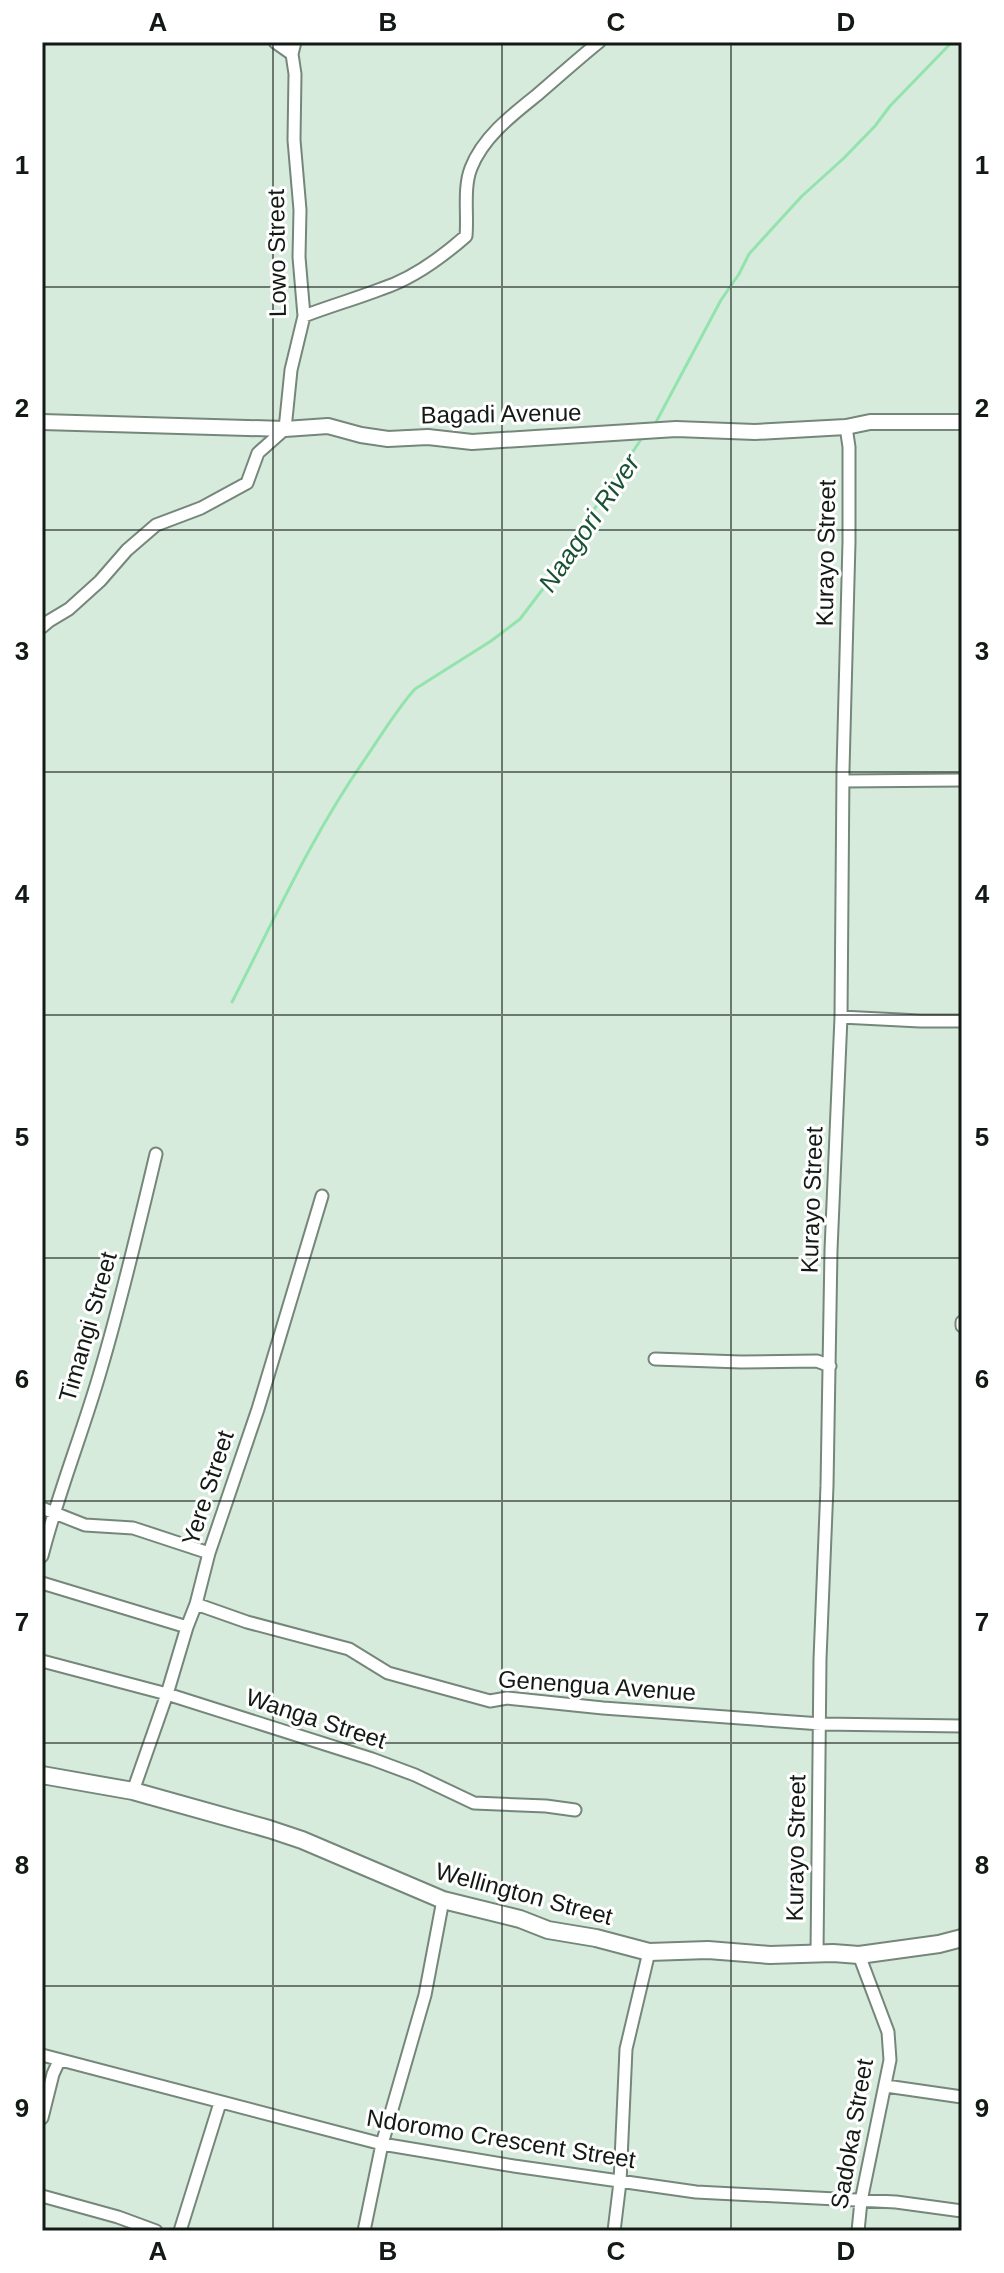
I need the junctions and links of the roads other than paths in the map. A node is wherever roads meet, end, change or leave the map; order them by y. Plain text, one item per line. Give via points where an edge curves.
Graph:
1 (275, 42) edge
2 (599, 42) edge
3 (293, 48) edge
4 (304, 316) junction
5 (42, 422) edge
6 (962, 422) edge
7 (846, 427) junction
8 (285, 429) junction
9 (42, 627) edge
10 (962, 780) edge
11 (843, 781) junction
12 (841, 1017) junction
13 (962, 1021) edge
14 (156, 1154) dead end
15 (322, 1196) dead end
16 (655, 1359) dead end
17 (830, 1366) junction
18 (48, 1510) edge
19 (209, 1553) junction
20 (42, 1556) edge
21 (42, 1583) edge
22 (196, 1604) junction
23 (187, 1627) junction
24 (42, 1661) edge
25 (167, 1694) junction
26 (821, 1724) junction
27 (962, 1726) edge
28 (42, 1775) edge
29 (133, 1791) junction
30 (575, 1810) dead end
31 (443, 1900) junction
32 (962, 1938) edge
33 (649, 1952) junction
34 (817, 1954) junction
35 (859, 1955) junction
36 (42, 2055) edge
37 (59, 2061) junction
38 (886, 2086) junction
39 (962, 2097) edge
40 (220, 2103) junction
41 (42, 2118) edge
42 (382, 2144) junction
43 (620, 2182) junction
44 (42, 2196) edge
45 (861, 2201) junction
46 (962, 2211) edge
47 (156, 2231) edge
48 (180, 2231) edge
49 (364, 2231) edge
50 (614, 2231) edge
51 (858, 2231) edge

1 - 3 street
2 - 4 street via 503,123 481,149 467,186 466,236 442,257 384,289
3 - 4 street, Lowo Street
4 - 8 street, Lowo Street
5 - 8 street, Bagadi Avenue
6 - 7 street, Bagadi Avenue
7 - 8 street, Bagadi Avenue via 676,429 472,442 388,439 328,426
7 - 11 street, Kurayo Street via 849,558
8 - 9 street via 258,453 247,483 156,525 69,609
10 - 11 street
11 - 12 street, Kurayo Street
12 - 13 street
12 - 17 street, Kurayo Street
14 - 18 street, Timangi Street via 123,1293 81,1434
15 - 19 street, Yere Street
16 - 17 street via 817,1361
17 - 26 street, Kurayo Street
18 - 19 street via 85,1525 133,1528
18 - 20 street, Timangi Street
19 - 22 street, Yere Street
21 - 23 street
22 - 23 street, Yere Street
22 - 26 street, Genengua Avenue via 349,1649 388,1673 490,1701 507,1698
23 - 25 street, Yere Street
24 - 25 street, Wanga Street
25 - 29 street, Yere Street
25 - 30 street, Wanga Street via 372,1759 474,1803
26 - 27 street, Genengua Avenue
26 - 34 street, Kurayo Street
28 - 29 main road, Wellington Street
29 - 31 main road, Wellington Street via 302,1840
31 - 33 main road, Wellington Street
31 - 42 street via 425,1995
32 - 35 main road, Wellington Street
33 - 34 main road, Wellington Street
33 - 43 street via 626,2049
34 - 35 main road, Wellington Street
35 - 38 street, Sadoka Street via 888,2032
36 - 37 street, Ndoromo Crescent Street
37 - 40 street, Ndoromo Crescent Street
37 - 41 street
38 - 39 street
38 - 45 street, Sadoka Street
40 - 42 street, Ndoromo Crescent Street
40 - 48 street
42 - 43 street, Ndoromo Crescent Street
42 - 49 street
43 - 45 street, Ndoromo Crescent Street
43 - 50 street
44 - 47 street
45 - 46 street, Ndoromo Crescent Street
45 - 51 street, Sadoka Street

